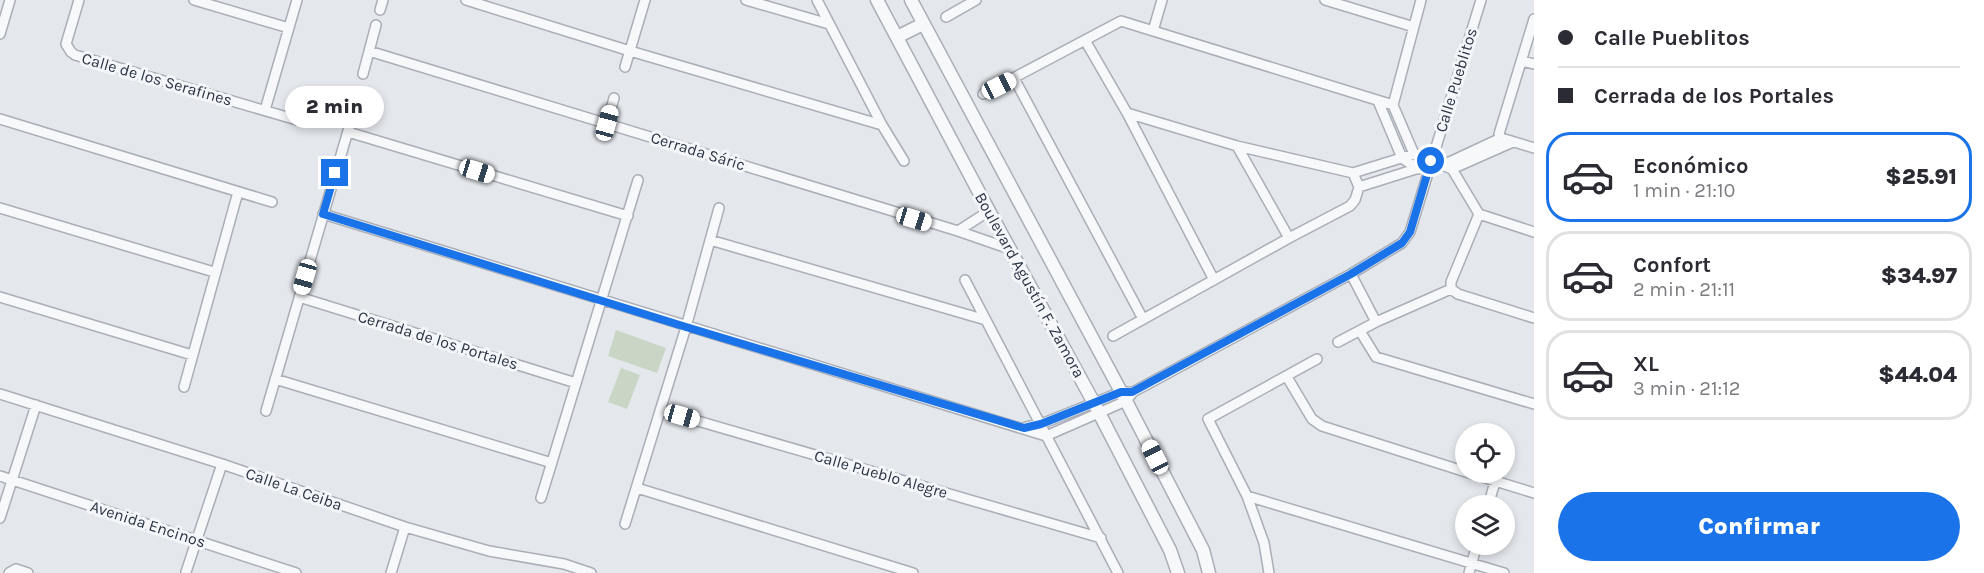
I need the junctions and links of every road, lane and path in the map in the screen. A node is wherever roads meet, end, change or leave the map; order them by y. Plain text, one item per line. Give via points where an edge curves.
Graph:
1 (10, 0) edge
2 (79, 0) edge
3 (194, 0) edge
4 (297, 0) edge
5 (466, 0) edge
6 (645, 0) edge
7 (746, 0) edge
8 (817, 0) edge
9 (877, 0) edge
10 (910, 0) edge
11 (976, 0) edge
12 (1162, 0) edge
13 (1324, 0) edge
14 (1421, 0) edge
15 (1481, 0) edge
16 (946, 17) dead end
17 (1534, 19) edge
18 (829, 24) junction
19 (923, 24) junction
20 (376, 25) dead end
21 (1414, 27) junction
22 (289, 28) junction
23 (1153, 31) junction
24 (0, 34) edge
25 (897, 37) junction
26 (1083, 41) junction
27 (369, 51) junction
28 (630, 51) junction
29 (1522, 61) junction
30 (1534, 64) edge
31 (625, 67) dead end
32 (363, 74) dead end
33 (1014, 78) junction
34 (983, 94) dead end
35 (614, 98) dead end
36 (1378, 101) junction
37 (1393, 105) junction
38 (355, 107) dead end
39 (265, 110) junction
40 (1126, 113) junction
41 (0, 119) edge
42 (297, 120) dead end
43 (607, 123) junction
44 (882, 125) junction
45 (348, 132) junction
46 (1501, 138) junction
47 (1513, 142) junction
48 (1237, 146) junction
49 (1534, 148) edge
50 (1414, 154) junction
51 (1402, 158) junction
52 (904, 161) dead end
53 (1431, 161) junction
54 (1443, 165) junction
55 (1418, 169) junction
56 (1452, 170) junction
57 (1353, 174) junction
58 (638, 180) dead end
59 (1359, 187) junction
60 (238, 192) junction
61 (272, 202) dead end
62 (0, 208) edge
63 (719, 208) dead end
64 (989, 211) junction
65 (323, 214) junction
66 (1479, 214) junction
67 (628, 216) junction
68 (958, 231) junction
69 (1534, 232) edge
70 (1289, 238) junction
71 (710, 240) junction
72 (1010, 249) junction
73 (214, 272) junction
74 (1351, 274) junction
75 (965, 280) dead end
76 (1214, 280) junction
77 (1451, 289) junction
78 (0, 297) edge
79 (299, 297) junction
80 (603, 301) junction
81 (1534, 318) edge
82 (1143, 319) junction
83 (986, 320) junction
84 (1376, 322) junction
85 (686, 327) junction
86 (1360, 331) junction
87 (1113, 336) dead end
88 (1338, 342) dead end
89 (192, 355) junction
90 (1317, 359) dead end
91 (1287, 377) junction
92 (275, 379) junction
93 (576, 383) junction
94 (184, 387) dead end
95 (0, 393) edge
96 (1127, 395) junction
97 (1534, 404) edge
98 (36, 405) junction
99 (1097, 409) junction
100 (660, 410) junction
101 (266, 411) dead end
102 (1041, 424) junction
103 (1024, 428) junction
104 (1046, 436) junction
105 (552, 463) junction
106 (222, 464) junction
107 (1455, 468) edge
108 (0, 476) edge
109 (13, 481) junction
110 (1499, 483) edge
111 (637, 488) junction
112 (1534, 493) edge
113 (1247, 496) junction
114 (541, 498) dead end
115 (0, 518) edge
116 (625, 524) dead end
117 (405, 527) junction
118 (1101, 538) junction
119 (196, 540) junction
120 (1470, 568) edge
121 (10, 571) edge
122 (186, 572) edge
123 (28, 573) edge
124 (296, 573) edge
125 (391, 573) edge
126 (591, 573) edge
127 (913, 573) edge
128 (1118, 573) edge
129 (1178, 573) edge
130 (1209, 573) edge
131 (1269, 573) edge
132 (1504, 573) edge

1 - 24 street
2 - 39 street, Calle de los Serafines via 66,44 75,55
3 - 22 street
4 - 22 street
5 - 28 street
6 - 28 street
7 - 18 street
8 - 18 street
9 - 25 street, Boulevard Agustín F. Zamora
10 - 19 street, Boulevard Agustín F. Zamora
11 - 16 street
12 - 23 street
13 - 21 street
14 - 21 street
15 - 53 street, Calle Pueblitos
17 - 29 street
18 - 44 street
19 - 25 street
19 - 96 street, Boulevard Agustín F. Zamora
20 - 27 street
21 - 37 street
22 - 39 street
23 - 26 street via 1121,21
23 - 36 street
25 - 64 street, Boulevard Agustín F. Zamora
26 - 33 street
26 - 40 street
27 - 32 street
27 - 43 street, Cerrada Sáric
28 - 31 street
28 - 44 street
29 - 30 street
29 - 46 street
33 - 34 street
33 - 82 street
35 - 43 street
36 - 37 street
36 - 51 street
37 - 50 street
38 - 45 street
39 - 42 street, Calle de los Serafines
40 - 48 street
40 - 76 street
41 - 60 street
43 - 68 street, Cerrada Sáric
44 - 52 street
45 - 65 street
45 - 67 street
46 - 47 street
46 - 54 street
47 - 49 street
47 - 56 street
48 - 57 street
48 - 70 street
50 - 51 street
50 - 53 street
51 - 55 street
51 - 57 street
53 - 54 street
53 - 55 street
53 - 74 street, Calle Pueblitos via 1406,238
54 - 56 street
55 - 59 street
56 - 66 street
57 - 59 street
58 - 67 street
59 - 70 street via 1350,206
60 - 61 street
60 - 73 street
62 - 73 street
63 - 71 street
64 - 68 street
64 - 72 street, Boulevard Agustín F. Zamora
65 - 79 street
65 - 80 street
66 - 69 street
66 - 77 street
67 - 80 street
68 - 72 street, Cerrada Sáric
70 - 76 street
71 - 83 street
71 - 85 street
72 - 99 street, Boulevard Agustín F. Zamora
73 - 89 street
74 - 84 street
74 - 96 street, Calle Pueblitos
75 - 83 street
76 - 82 street
77 - 81 street
77 - 84 street
78 - 89 street
79 - 92 street
79 - 93 street, Cerrada de los Portales
80 - 85 street
80 - 93 street
82 - 87 street
83 - 102 street
84 - 86 street
85 - 100 street
85 - 103 street
86 - 88 street
86 - 97 street via 1376,357
89 - 94 street
90 - 91 street
91 - 107 street via 1312,419 1322,426
91 - 113 street via 1208,419
92 - 101 street
92 - 105 street
93 - 105 street
95 - 98 street, Calle La Ceiba
96 - 99 street, Calle Pueblitos
96 - 130 street, Boulevard Agustín F. Zamora via 1203,550
98 - 106 street, Calle La Ceiba
98 - 109 street
99 - 102 street
99 - 104 street
99 - 129 street, Boulevard Agustín F. Zamora via 1170,550
100 - 111 street
100 - 118 street, Calle Pueblo Alegre
102 - 103 street
102 - 104 street
103 - 104 street
104 - 118 street
105 - 114 street
106 - 117 street, Calle La Ceiba
106 - 119 street
108 - 109 street, Avenida Encinos
109 - 115 street
109 - 119 street, Avenida Encinos
110 - 112 street
111 - 116 street
111 - 127 street
113 - 120 street
113 - 131 street via 1264,543
117 - 125 street
117 - 126 street, Calle La Ceiba via 489,551 564,564
118 - 128 street
119 - 122 street
119 - 124 street, Avenida Encinos
120 - 132 street
121 - 123 street

